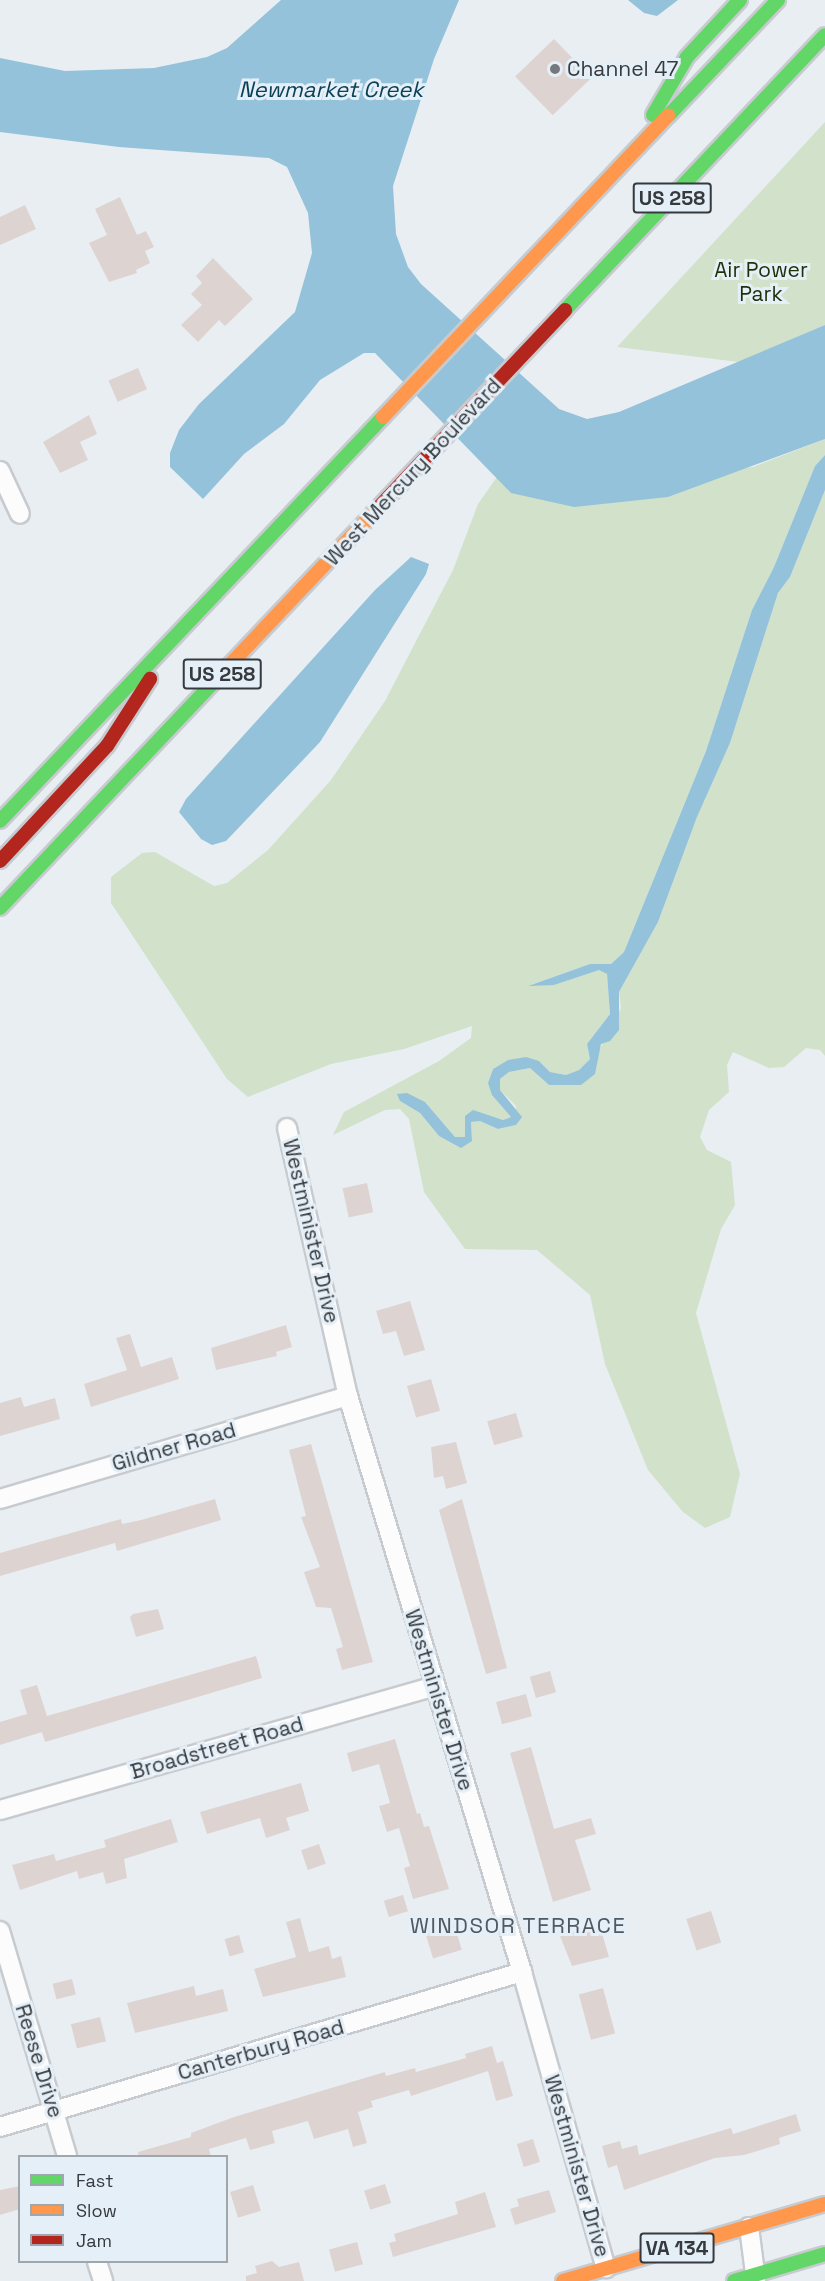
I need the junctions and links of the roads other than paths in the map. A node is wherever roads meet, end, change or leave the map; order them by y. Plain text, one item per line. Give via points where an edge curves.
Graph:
1 (740, 0) edge
2 (778, 0) edge
3 (825, 35) edge
4 (628, 159) junction
5 (0, 471) edge
6 (20, 514) dead end
7 (169, 643) junction
8 (0, 821) edge
9 (0, 861) edge
10 (0, 908) edge
11 (287, 1128) dead end
12 (348, 1396) junction
13 (0, 1499) edge
14 (434, 1686) junction
15 (0, 1810) edge
16 (0, 1931) edge
17 (522, 1972) junction
18 (54, 2111) junction
19 (0, 2127) edge
20 (66, 2155) edge
21 (825, 2204) edge
22 (749, 2227) junction
23 (825, 2254) edge
24 (97, 2263) edge
25 (606, 2268) junction
26 (756, 2278) edge
27 (103, 2281) edge
28 (562, 2281) edge
29 (734, 2281) edge

1 - 4 main road via 687,57
2 - 4 main road, US 258
3 - 10 main road, West Mercury Boulevard / US 258
4 - 7 main road, US 258
5 - 6 street
7 - 8 main road, US 258
7 - 9 main road via 140,699 107,746
11 - 12 street, Westminister Drive
12 - 13 street, Gildner Road
12 - 14 street, Westminister Drive
14 - 15 street, Broadstreet Road
14 - 17 street, Westminister Drive
16 - 18 street, Reese Drive
17 - 18 street, Canterbury Road
17 - 25 street, Westminister Drive
18 - 19 street, Canterbury Road
18 - 20 street, Reese Drive
21 - 22 main road, VA 134
22 - 25 main road, VA 134
22 - 26 street
23 - 26 main road, VA 134
24 - 27 street
25 - 28 main road, VA 134
26 - 29 main road, VA 134

